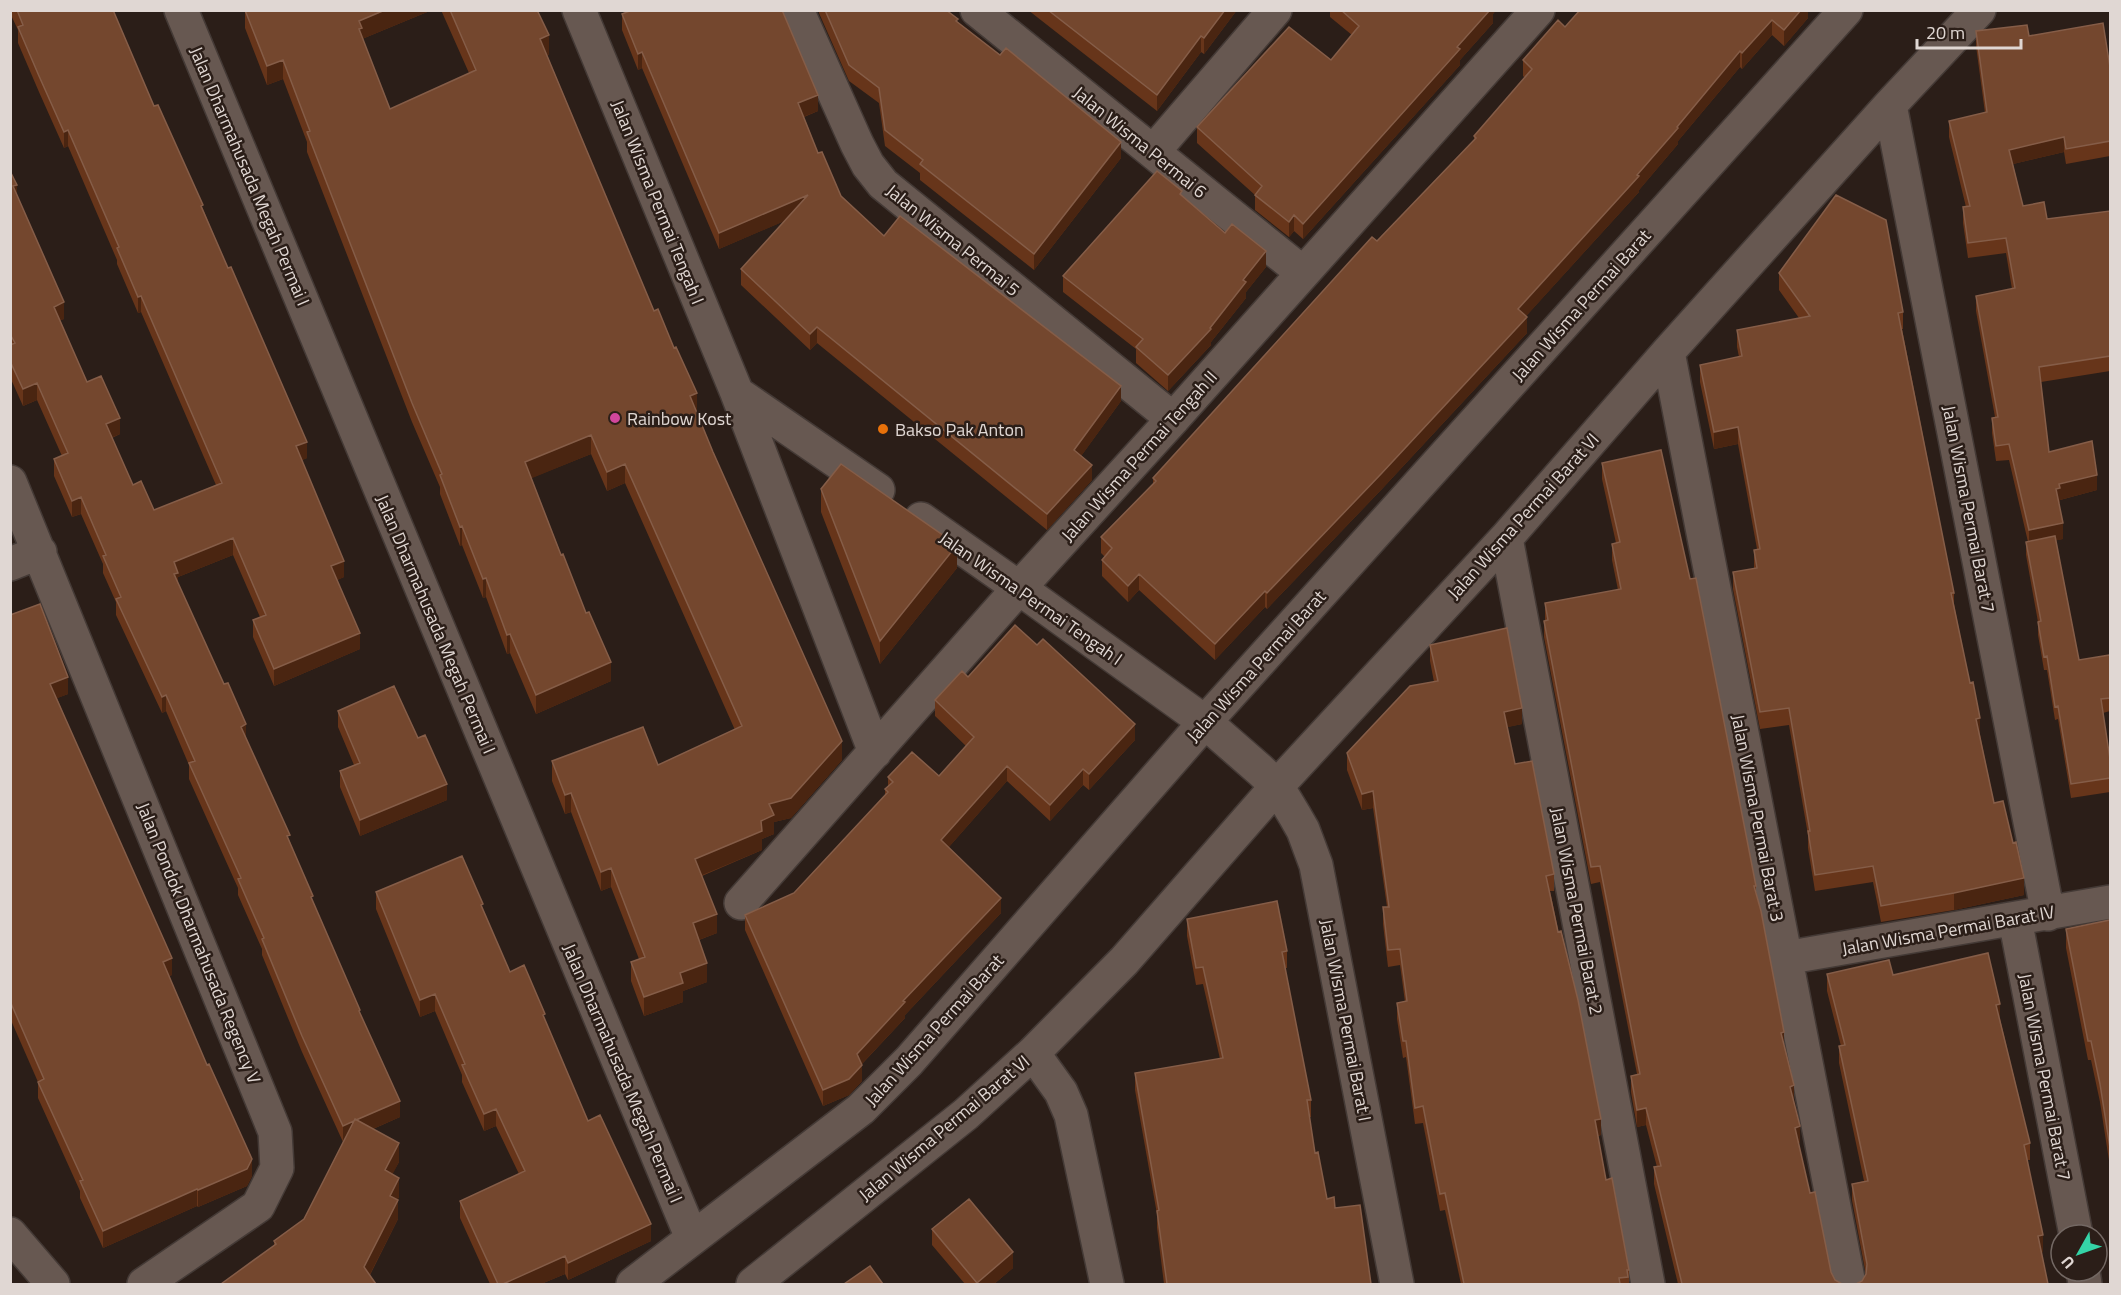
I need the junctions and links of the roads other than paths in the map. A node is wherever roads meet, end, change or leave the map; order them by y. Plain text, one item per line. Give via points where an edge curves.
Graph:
1 (181, 10) edge
2 (579, 10) edge
3 (797, 10) edge
4 (977, 10) edge
5 (1275, 10) edge
6 (1538, 10) edge
7 (1846, 10) edge
8 (1979, 10) edge
9 (1890, 105) junction
10 (1153, 152) junction
11 (1303, 273) junction
12 (1668, 352) junction
13 (737, 393) junction
14 (1173, 419) junction
15 (10, 482) edge
16 (1506, 538) junction
17 (40, 552) junction
18 (10, 564) edge
19 (1019, 588) junction
20 (1211, 728) junction
21 (875, 752) junction
22 (1269, 778) junction
23 (2110, 902) edge
24 (741, 903) dead end
25 (2048, 914) junction
26 (2015, 919) junction
27 (1785, 958) junction
28 (1033, 1053) junction
29 (2074, 1223) edge
30 (10, 1234) edge
31 (692, 1238) junction
32 (53, 1284) edge
33 (144, 1284) edge
34 (633, 1284) edge
35 (753, 1284) edge
36 (1107, 1284) edge
37 (1397, 1284) edge
38 (1648, 1284) edge
39 (1849, 1284) edge

1 - 31 street, Jalan Dharmahusada Megah Permai I
2 - 13 street, Jalan Wisma Permai Tengah I
3 - 14 street, Jalan Wisma Permai 5 via 857,144 883,184
4 - 10 street, Jalan Wisma Permai 6
5 - 10 street
6 - 11 street, Jalan Wisma Permai Tengah II
7 - 20 street, Jalan Wisma Permai Barat
8 - 9 street, Jalan Wisma Permai Barat VI
9 - 12 street, Jalan Wisma Permai Barat VI
9 - 25 street, Jalan Wisma Permai Barat 7
10 - 11 street, Jalan Wisma Permai 6
11 - 14 street, Jalan Wisma Permai Tengah II
12 - 16 street, Jalan Wisma Permai Barat VI
12 - 27 street, Jalan Wisma Permai Barat 3
13 - 19 street, Jalan Wisma Permai Tengah I
13 - 21 street, Jalan Wisma Permai Tengah I
14 - 19 street, Jalan Wisma Permai Tengah II
15 - 17 street, Jalan Pondok Dharmahusada Regency V
16 - 22 street, Jalan Wisma Permai Barat VI
16 - 38 street, Jalan Wisma Permai Barat 2
17 - 18 street
17 - 33 street, Jalan Pondok Dharmahusada Regency V via 275,1132 277,1168 258,1206
19 - 20 street, Jalan Wisma Permai Tengah I
19 - 21 street, Jalan Wisma Permai Tengah II
20 - 22 street, Jalan Wisma Permai Tengah I
20 - 31 street, Jalan Wisma Permai Barat via 861,1109
21 - 24 street, Jalan Wisma Permai Tengah II
22 - 28 street, Jalan Wisma Permai Barat VI via 1154,927
22 - 37 street, Jalan Wisma Permai Barat I via 1303,830 1316,865
23 - 25 street, Jalan Wisma Permai Barat IV
25 - 26 street, Jalan Wisma Permai Barat IV
26 - 27 street, Jalan Wisma Permai Barat IV
26 - 29 street, Jalan Wisma Permai Barat 7
27 - 39 street, Jalan Wisma Permai Barat 3
28 - 35 street, Jalan Wisma Permai Barat VI via 966,1114
28 - 36 street via 1061,1092 1071,1115
30 - 32 street
31 - 34 street, Jalan Wisma Permai Barat

